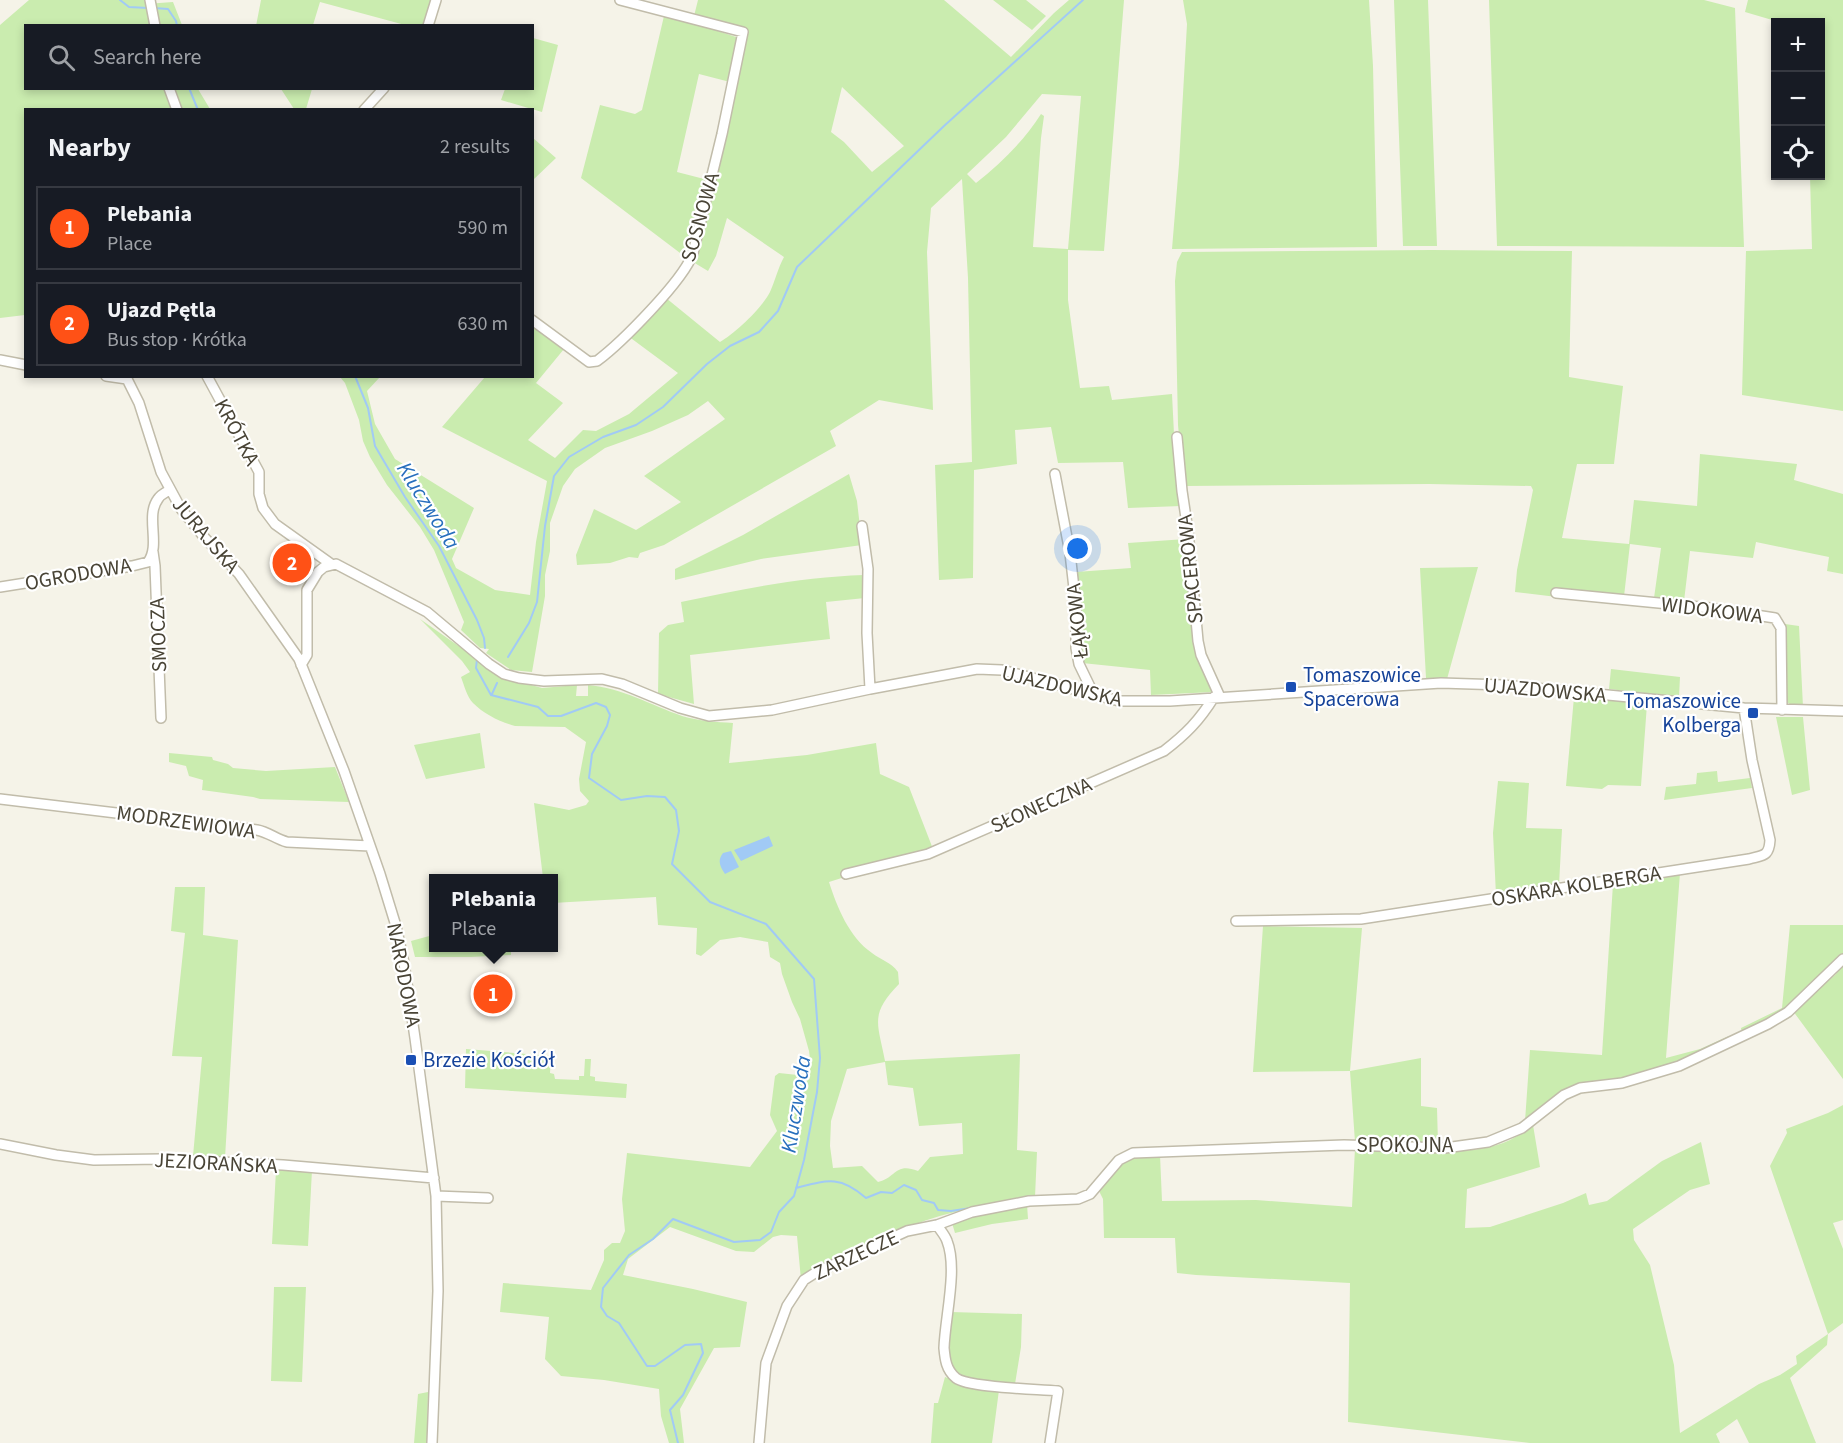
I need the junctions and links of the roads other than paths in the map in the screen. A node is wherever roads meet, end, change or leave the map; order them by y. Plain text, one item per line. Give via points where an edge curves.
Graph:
1 (436, 0) edge
2 (620, 0) edge
3 (151, 6) edge
4 (155, 24) edge
5 (429, 24) edge
6 (170, 90) edge
7 (382, 90) edge
8 (176, 108) edge
9 (366, 108) edge
10 (534, 322) edge
11 (0, 360) edge
12 (24, 365) edge
13 (128, 378) edge
14 (208, 378) edge
15 (1177, 437) dead end
16 (1056, 474) dead end
17 (170, 490) junction
18 (862, 526) dead end
19 (153, 552) junction
20 (331, 564) junction
21 (0, 587) edge
22 (1556, 593) dead end
23 (301, 665) junction
24 (870, 689) junction
25 (1094, 695) junction
26 (1217, 697) junction
27 (1744, 708) junction
28 (1782, 710) junction
29 (1843, 711) edge
30 (161, 718) dead end
31 (0, 799) edge
32 (370, 846) junction
33 (846, 874) dead end
34 (1236, 921) dead end
35 (1843, 958) edge
36 (0, 1144) edge
37 (434, 1178) junction
38 (436, 1196) junction
39 (488, 1198) dead end
40 (936, 1225) junction
41 (432, 1443) edge
42 (759, 1443) edge
43 (1050, 1443) edge

1 - 5 street
2 - 10 street, SOSNOWA via 743,32 693,253 687,267 597,361 583,359
3 - 4 street
6 - 8 street
7 - 9 street
11 - 12 street
13 - 17 street, JURAJSKA
14 - 20 street, KRÓTKA via 259,472 263,508 275,524
15 - 26 street, SPACEROWA via 1198,641
16 - 25 street, ŁĄKOWA via 1070,553 1076,648
17 - 19 street, OGRODOWA via 157,499
17 - 23 street, JURAJSKA via 186,516 256,596
18 - 24 street via 868,569
19 - 21 street, OGRODOWA via 148,562 132,566
19 - 30 street, SMOCZA
20 - 23 street via 318,572 307,590 306,655
20 - 24 street, UJAZDOWSKA via 340,564 427,612 498,671 519,678 602,679 709,716 772,710
22 - 28 street, WIDOKOWA via 1775,618 1781,628
23 - 32 street, NARODOWA
24 - 25 street, UJAZDOWSKA via 977,669 1002,670
25 - 26 street, UJAZDOWSKA via 1144,702
26 - 27 street, UJAZDOWSKA via 1450,683
26 - 33 street, SŁONECZNA via 1188,732 1164,751 928,854
27 - 28 street, UJAZDOWSKA
27 - 34 street, OSKARA KOLBERGA via 1770,840 1767,854 1361,919
28 - 29 street, UJAZDOWSKA
31 - 32 street, MODRZEWIOWA via 258,830 287,842
32 - 37 street, NARODOWA via 402,952
35 - 40 street, SPOKOJNA via 1788,1011 1768,1023 1679,1066 1622,1083 1580,1088 1564,1095 1522,1128 1488,1142 1445,1148 1344,1145 1133,1153 1119,1160 1090,1194 1078,1199 995,1206
36 - 37 street, JEZIORAŃSKA via 94,1160 262,1164
37 - 38 street, NARODOWA
38 - 39 street
38 - 41 street, NARODOWA via 438,1291
40 - 42 street, ZARZECZE via 896,1235 804,1280 787,1306 766,1363
40 - 43 street via 950,1252 944,1348 950,1371 957,1379 972,1384 1058,1391

